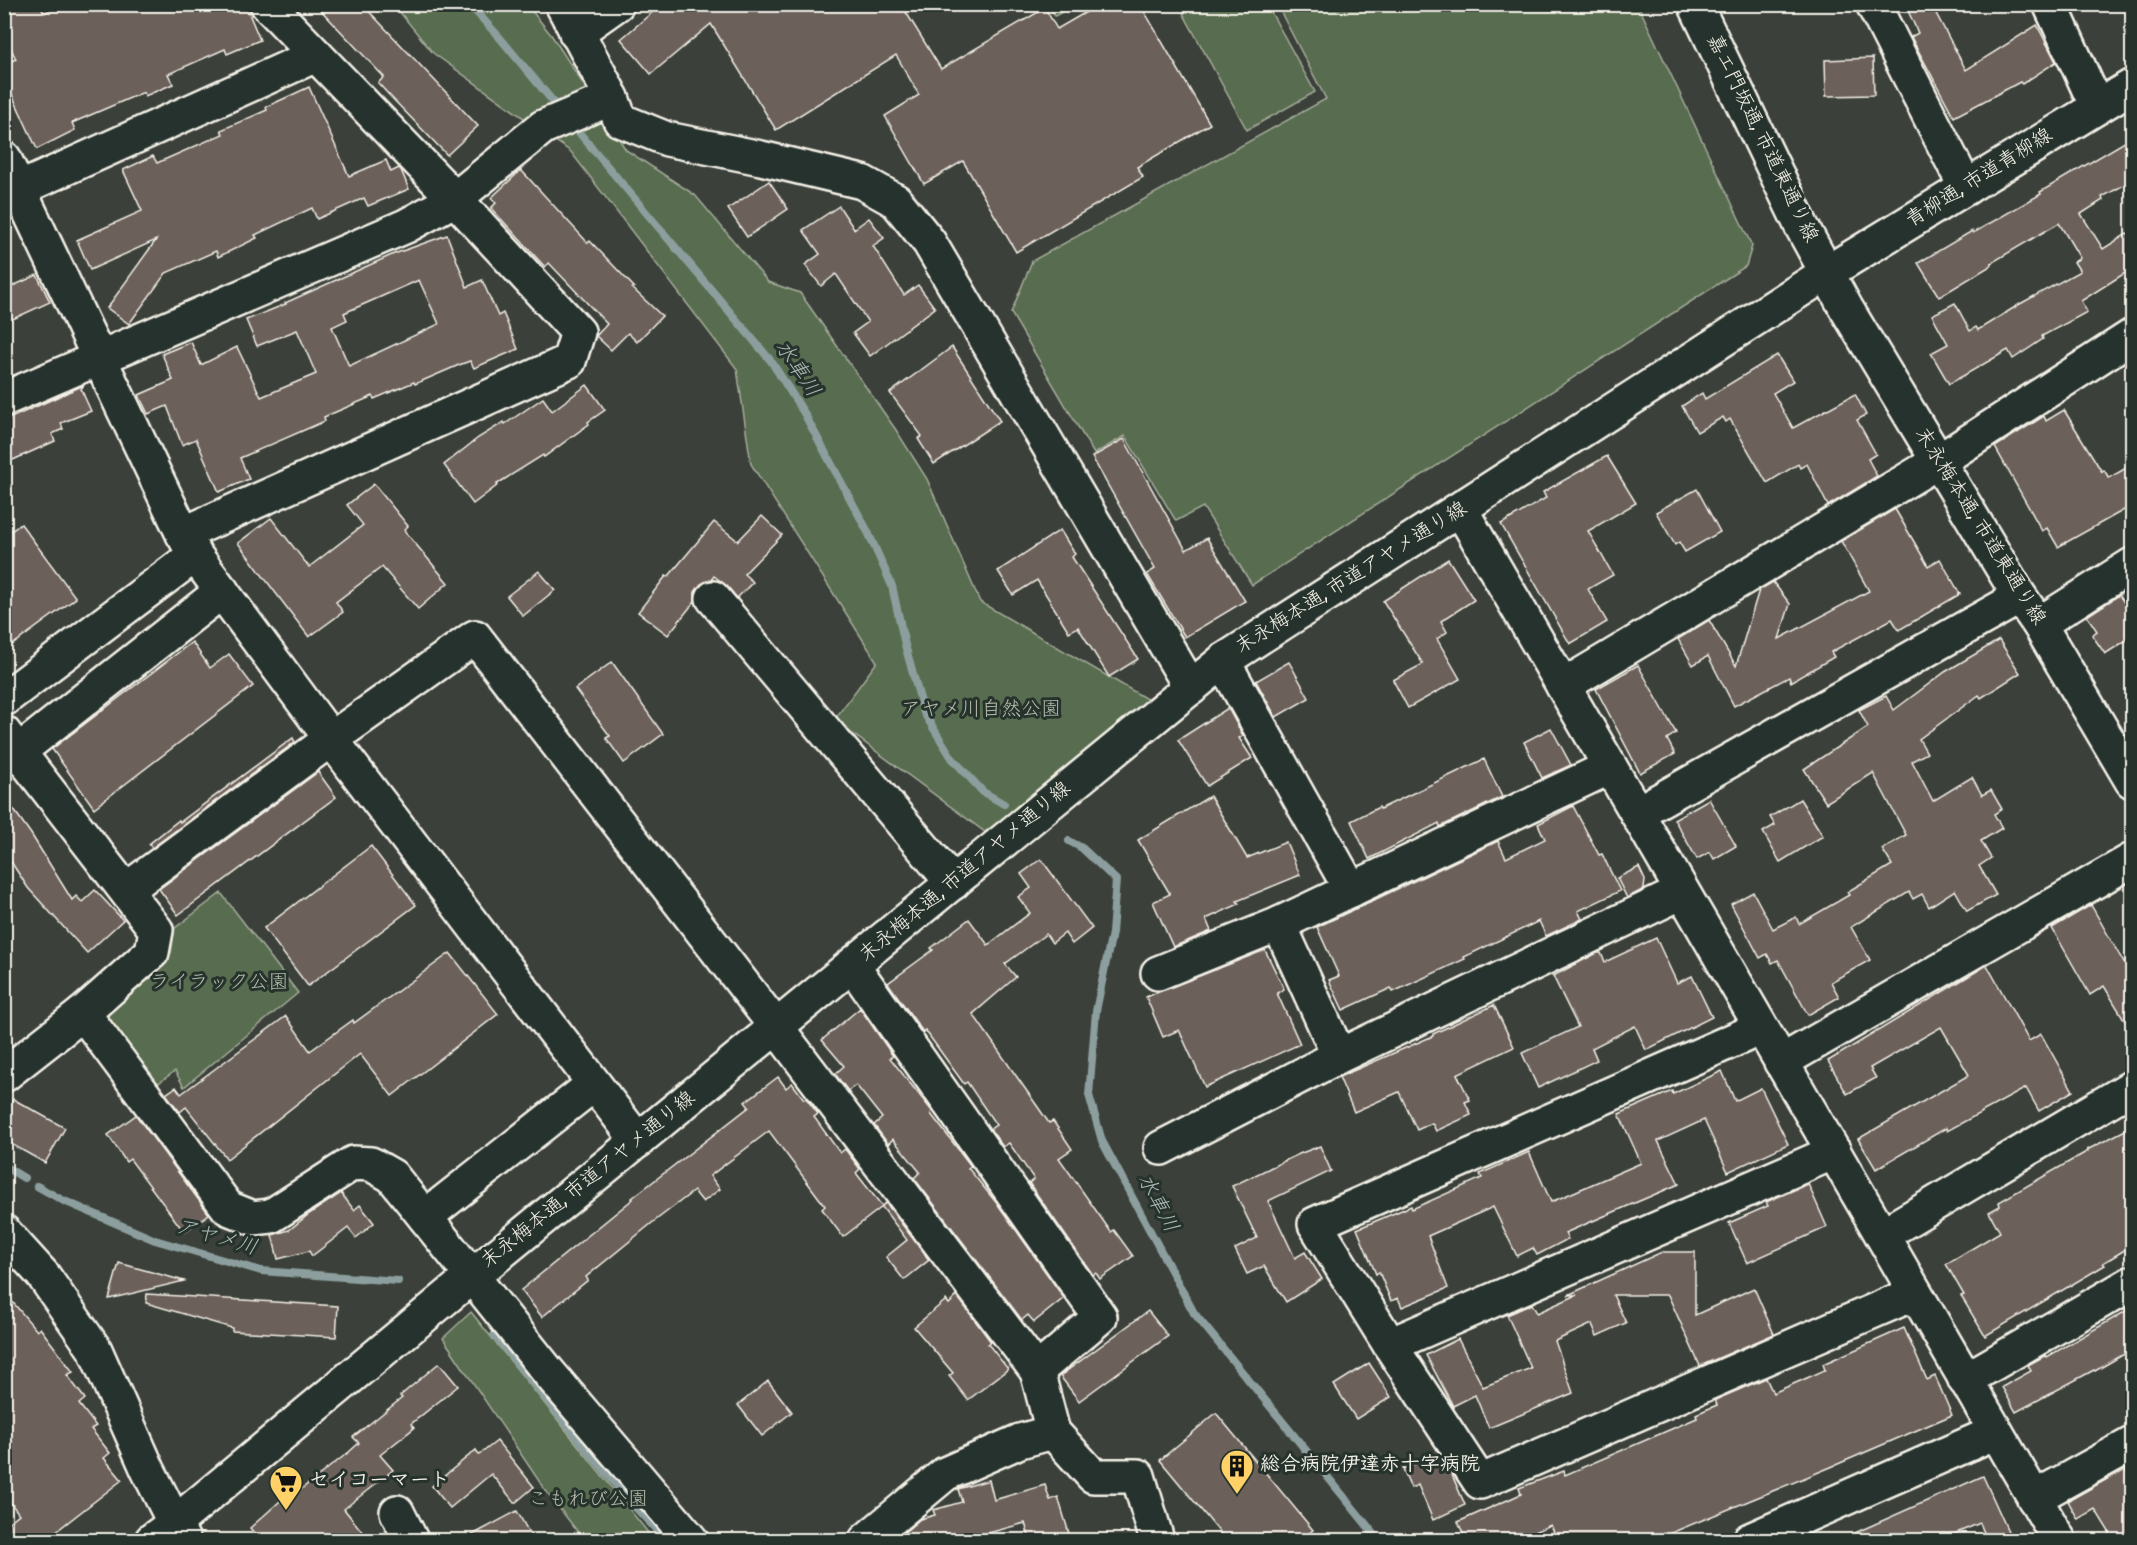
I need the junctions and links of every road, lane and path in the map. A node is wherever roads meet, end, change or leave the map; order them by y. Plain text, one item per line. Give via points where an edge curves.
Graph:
1 (267, 4) edge
2 (617, 4) edge
3 (1695, 4) edge
4 (1873, 4) edge
5 (2050, 4) edge
6 (569, 19) edge
7 (316, 55) junction
8 (2133, 86) edge
9 (612, 98) junction
10 (2097, 106) junction
11 (4, 158) edge
12 (1966, 188) junction
13 (19, 189) junction
14 (455, 199) junction
15 (1828, 272) junction
16 (2133, 336) edge
17 (99, 357) junction
18 (4, 399) edge
19 (1939, 461) junction
20 (1461, 510) junction
21 (189, 544) junction
22 (2133, 565) edge
23 (222, 591) junction
24 (2020, 597) junction
25 (714, 598) dead end
26 (2039, 624) junction
27 (1223, 661) junction
28 (1563, 686) junction
29 (1191, 688) junction
30 (4, 699) edge
31 (331, 739) junction
32 (11, 742) edge
33 (1610, 767) junction
34 (2133, 781) edge
35 (1637, 813) junction
36 (2133, 860) edge
37 (953, 883) junction
38 (126, 890) junction
39 (1352, 890) junction
40 (1682, 892) junction
41 (1279, 924) junction
42 (854, 966) junction
43 (1158, 973) dead end
44 (83, 1013) junction
45 (777, 1028) junction
46 (1761, 1028) junction
47 (1339, 1056) junction
48 (1781, 1062) junction
49 (4, 1075) edge
50 (594, 1084) junction
51 (2133, 1087) edge
52 (638, 1141) junction
53 (1161, 1148) dead end
54 (1834, 1152) junction
55 (425, 1217) junction
56 (4, 1232) edge
57 (1882, 1235) junction
58 (471, 1277) junction
59 (2133, 1283) edge
60 (1915, 1293) junction
61 (1390, 1345) junction
62 (1037, 1371) junction
63 (1965, 1380) junction
64 (1053, 1432) junction
65 (1996, 1432) junction
66 (2133, 1444) edge
67 (2034, 1498) junction
68 (170, 1535) edge
69 (691, 1540) edge
70 (866, 1540) edge
71 (1157, 1540) edge
72 (1750, 1540) edge
73 (2059, 1540) edge

1 - 7 street
2 - 6 street
3 - 15 street, 嘉エ門坂通, 市道東通り線 via 1802,227
4 - 12 street
5 - 10 street
6 - 9 street
7 - 13 street
7 - 14 street
8 - 10 street, 青柳通, 市道青柳線
9 - 14 street via 543,126
9 - 29 street via 620,120 667,139 862,182 896,201 929,242
10 - 12 street, 青柳通, 市道青柳線
11 - 13 street
12 - 15 street, 青柳通, 市道青柳線
13 - 17 street
14 - 17 street via 406,226
14 - 21 street via 578,332 569,361
15 - 19 street, 末永梅本通, 市道東通り線
15 - 20 street, 末永梅本通, 市道アヤメ通り線
16 - 19 street
17 - 18 street
17 - 21 street
19 - 24 street, 末永梅本通, 市道東通り線
19 - 28 street
20 - 27 street, 末永梅本通, 市道アヤメ通り線
20 - 28 street
21 - 23 street
21 - 30 street
22 - 26 street
23 - 31 street
23 - 32 street
24 - 26 street, 末永梅本通, 市道東通り線
24 - 35 street
25 - 37 street
26 - 34 street, 末永梅本通, 市道東通り線
27 - 29 street, 末永梅本通, 市道アヤメ通り線
27 - 39 street
28 - 33 street
29 - 37 street, 末永梅本通, 市道アヤメ通り線
31 - 38 street
31 - 45 street via 474,638
31 - 50 street
32 - 38 street
33 - 35 street
33 - 39 street
35 - 40 street
36 - 48 street
37 - 42 street, 末永梅本通, 市道アヤメ通り線
38 - 44 street via 156,930 152,952
39 - 41 street
40 - 46 street
40 - 47 street
41 - 43 street
41 - 47 street
42 - 45 street, 末永梅本通, 市道アヤメ通り線
42 - 62 street via 1100,1317
44 - 49 street
44 - 55 street via 228,1208 253,1218 271,1216 353,1163 371,1164 392,1176
45 - 52 street, 末永梅本通, 市道アヤメ通り線
45 - 62 street
46 - 48 street
46 - 61 street via 1315,1224
47 - 53 street
48 - 54 street
50 - 52 street
50 - 55 street
51 - 57 street
52 - 58 street, 末永梅本通, 市道アヤメ通り線
54 - 57 street
54 - 61 street
55 - 58 street
56 - 68 street via 43,1275 95,1350 148,1470
57 - 60 street
58 - 68 street, 末永梅本通, 市道アヤメ通り線
58 - 69 street
59 - 63 street
60 - 61 street via 1480,1482
60 - 63 street
62 - 64 street
63 - 65 street
64 - 70 street via 1020,1441 945,1474
64 - 71 street via 1093,1476 1138,1476
65 - 67 street
65 - 72 street
66 - 67 street
67 - 73 street

